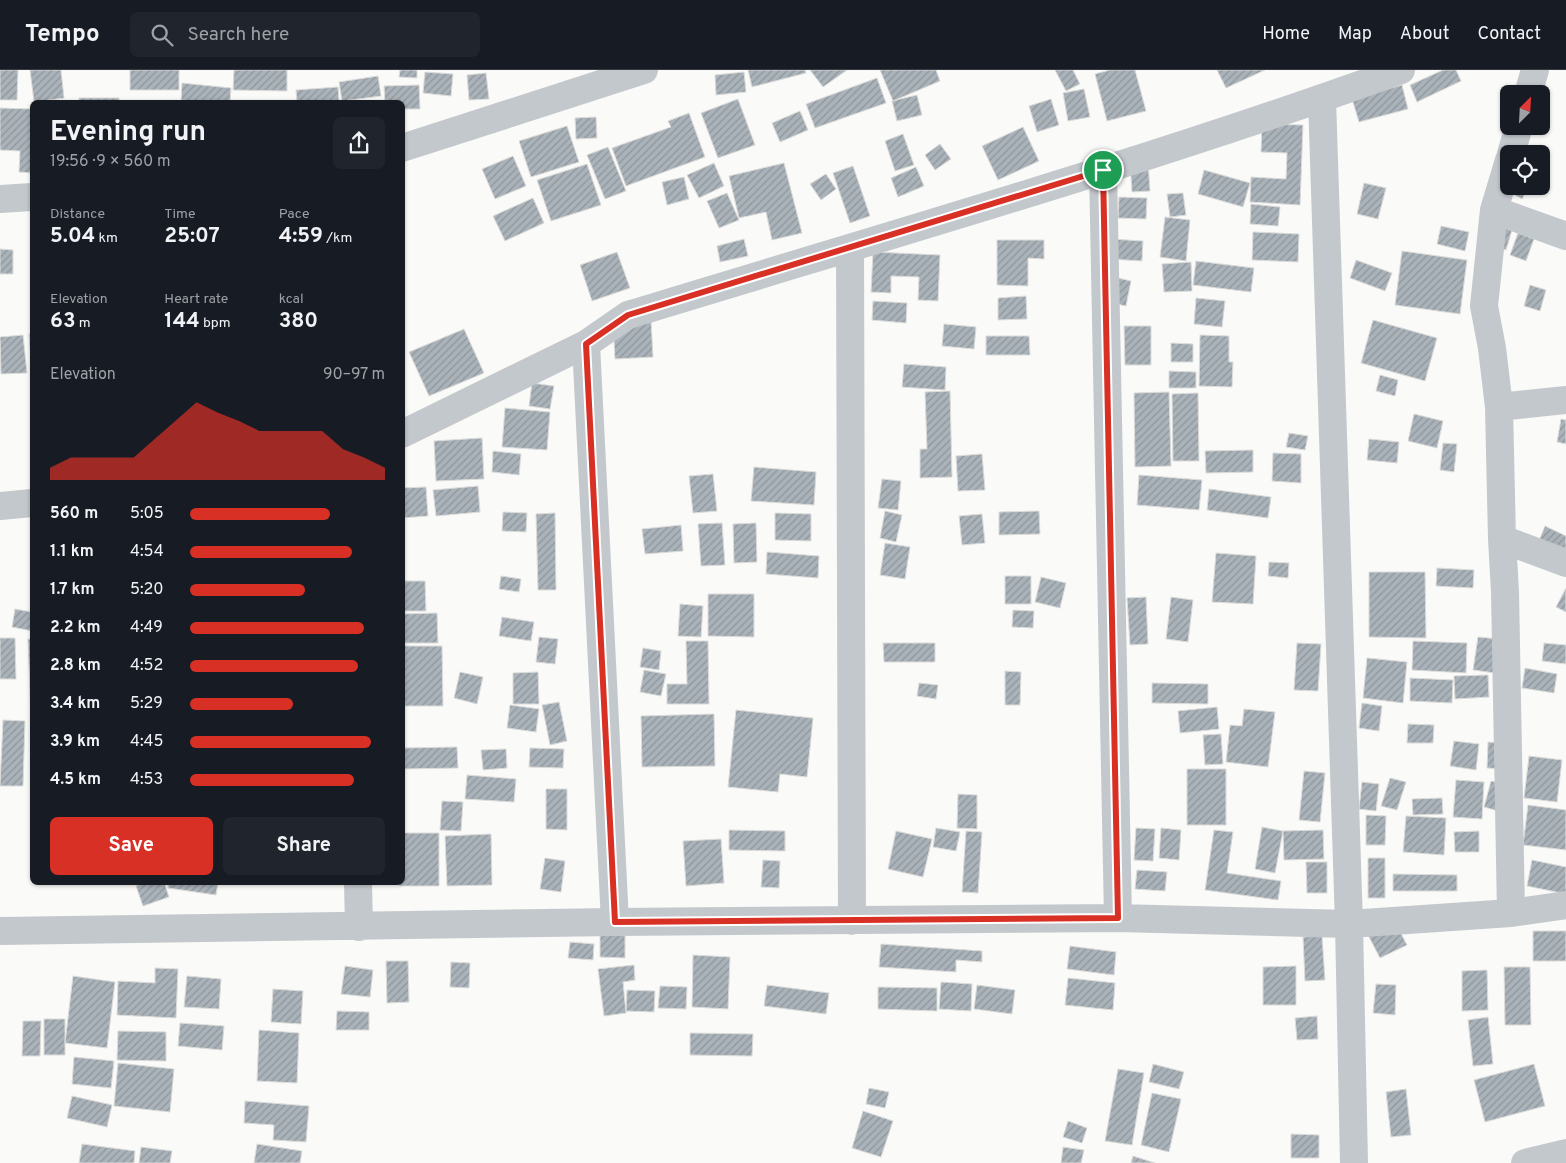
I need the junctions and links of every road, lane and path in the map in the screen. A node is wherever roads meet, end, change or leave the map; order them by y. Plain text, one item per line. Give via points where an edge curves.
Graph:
1 (644, 70) edge
2 (1402, 70) edge
3 (1535, 70) edge
4 (1531, 85) edge
5 (1322, 99) junction
6 (405, 147) edge
7 (1103, 170) junction
8 (1500, 190) edge
9 (30, 197) edge
10 (0, 198) edge
11 (1494, 210) junction
12 (1566, 236) edge
13 (850, 248) junction
14 (586, 344) junction
15 (1566, 400) edge
16 (1499, 407) junction
17 (405, 433) edge
18 (30, 503) edge
19 (0, 506) edge
20 (1502, 539) junction
21 (1566, 563) edge
22 (358, 885) edge
23 (1566, 904) edge
24 (1511, 913) junction
25 (1118, 918) junction
26 (615, 922) junction
27 (852, 922) junction
28 (1349, 924) junction
29 (359, 926) junction
30 (0, 931) edge
31 (1566, 1153) edge
32 (1354, 1163) edge
33 (1525, 1163) edge

1 - 6 street
2 - 5 street
3 - 4 street
5 - 7 street
5 - 28 street
7 - 13 street
7 - 25 street
8 - 11 street
9 - 10 street
11 - 12 street
11 - 16 street via 1484,306
13 - 14 street via 628,315
13 - 27 street
14 - 17 street
14 - 26 street
15 - 16 street
16 - 20 street
18 - 19 street
20 - 21 street
20 - 24 street
22 - 29 street
23 - 24 street
24 - 28 street
25 - 27 street
25 - 28 street
26 - 27 street
26 - 29 street
28 - 32 street
29 - 30 street
31 - 33 street

